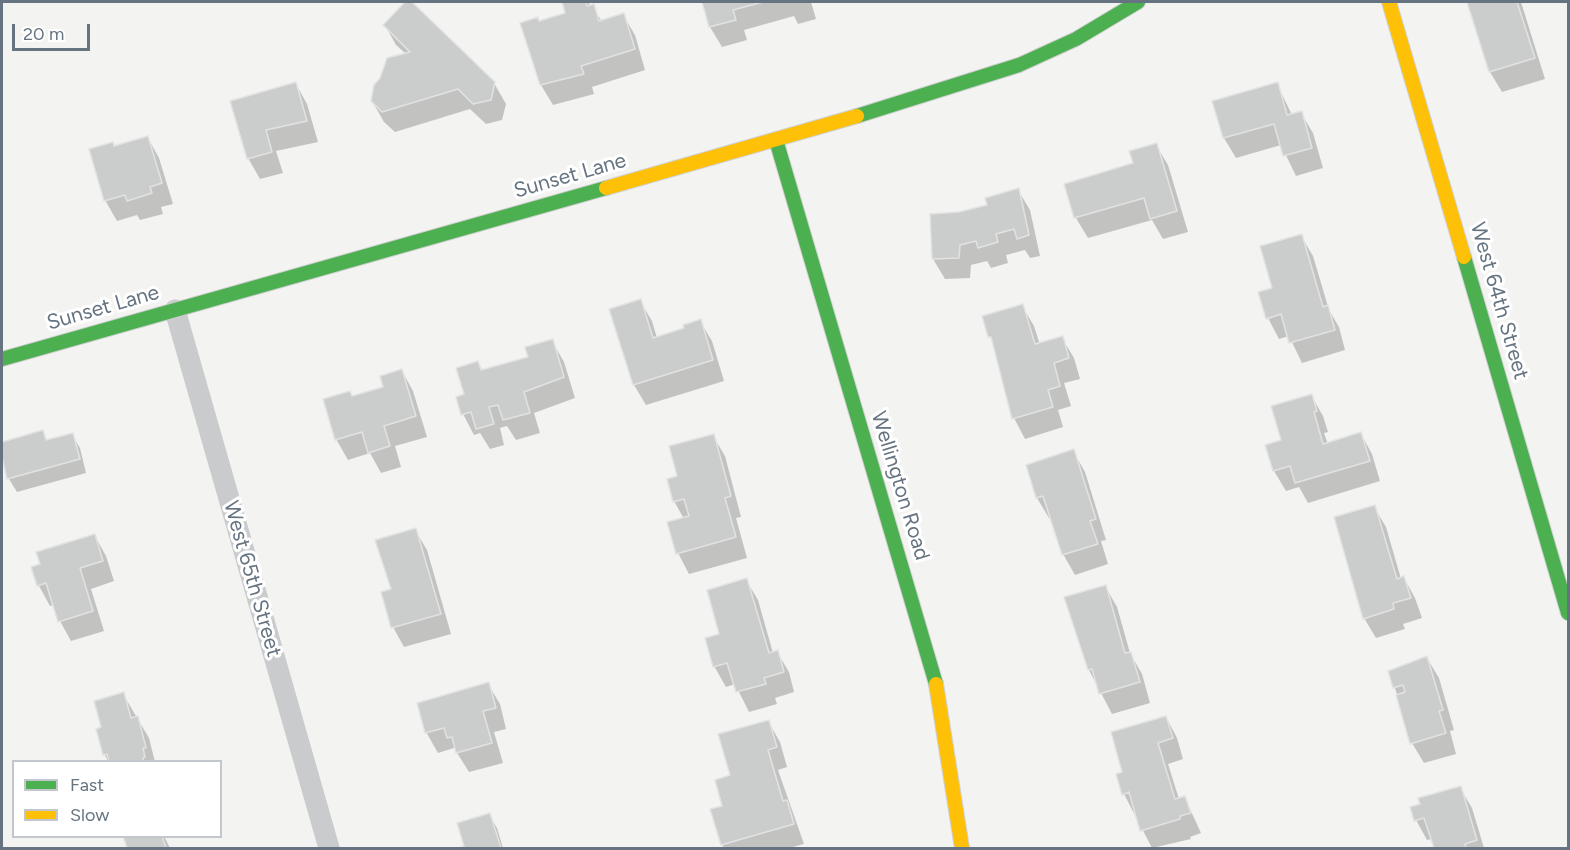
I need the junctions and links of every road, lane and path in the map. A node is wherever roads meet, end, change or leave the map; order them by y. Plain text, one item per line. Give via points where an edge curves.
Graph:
1 (1138, 2) edge
2 (1389, 2) edge
3 (776, 140) junction
4 (175, 310) junction
5 (2, 359) edge
6 (1569, 613) edge
7 (329, 849) edge
8 (962, 849) edge

1 - 3 street, Sunset Lane via 1076,39 1007,69
2 - 6 street, West 64th Street
3 - 4 street, Sunset Lane
3 - 8 street, Wellington Road via 938,690
4 - 5 street, Sunset Lane
4 - 7 street, West 65th Street

